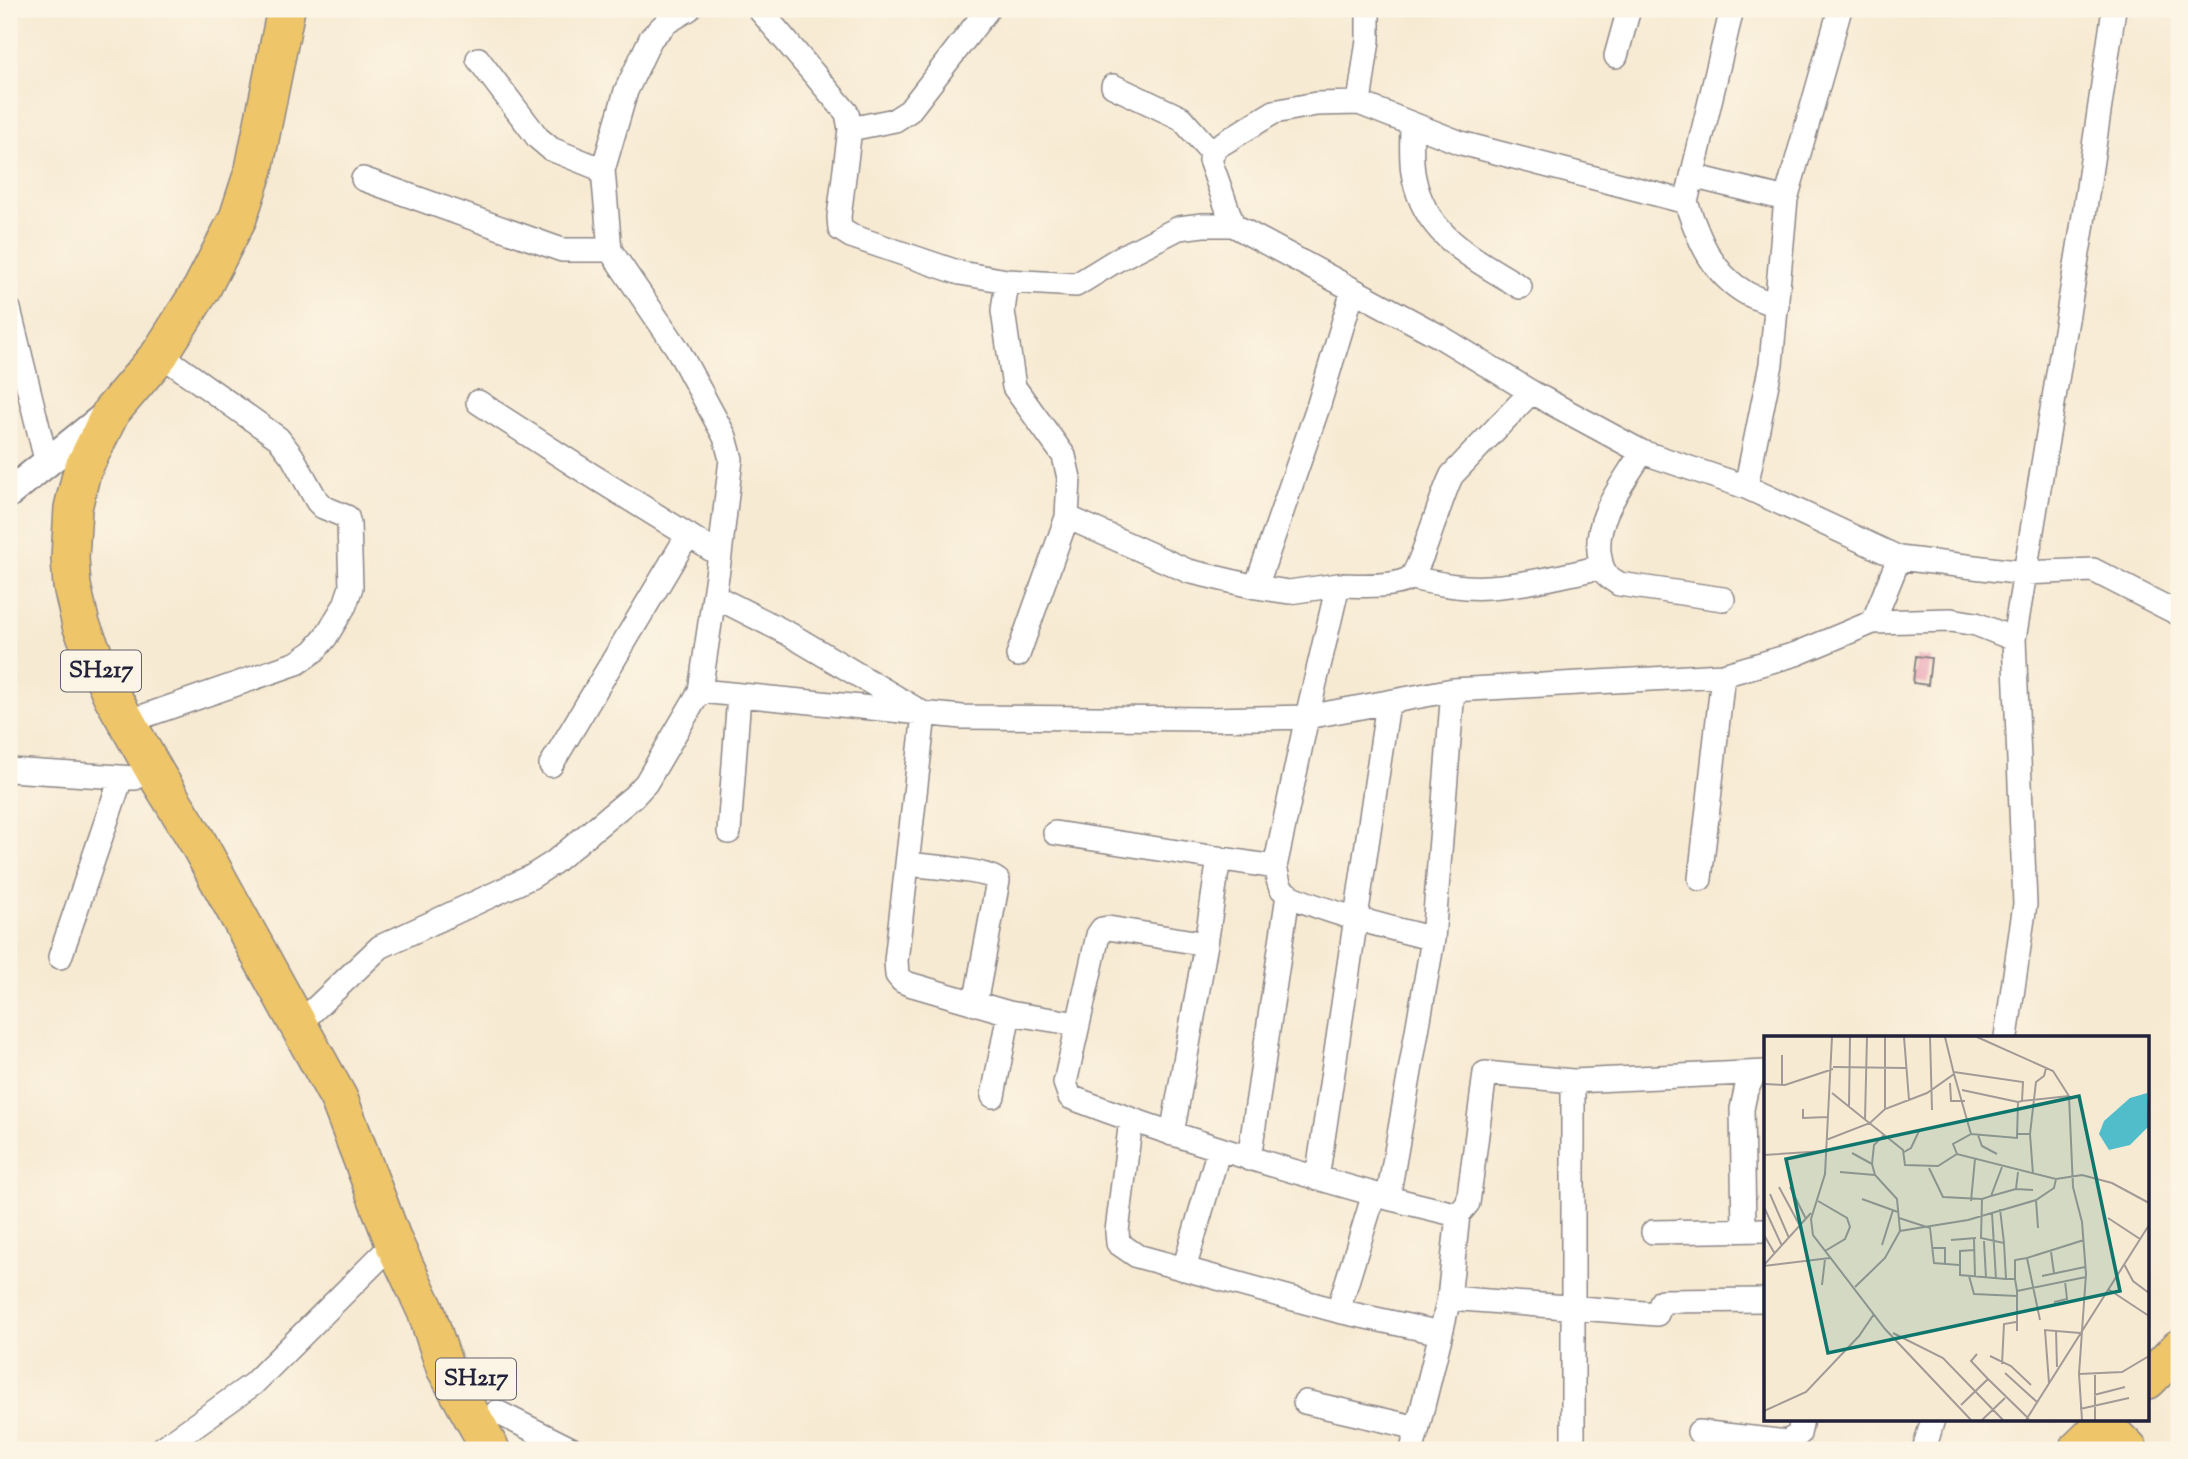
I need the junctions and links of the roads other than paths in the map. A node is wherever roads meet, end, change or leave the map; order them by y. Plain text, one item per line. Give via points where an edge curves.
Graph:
1 (286, 9) edge
2 (689, 9) edge
3 (759, 9) edge
4 (988, 9) edge
5 (1368, 9) edge
6 (1629, 9) edge
7 (1732, 9) edge
8 (1840, 9) edge
9 (2114, 9) edge
10 (1616, 56) dead end
11 (478, 59) dead end
12 (1113, 86) dead end
13 (1359, 103) junction
14 (1412, 124) junction
15 (850, 129) junction
16 (1212, 153) junction
17 (603, 170) junction
18 (1692, 176) junction
19 (363, 179) dead end
20 (1786, 199) junction
21 (1686, 202) junction
22 (1233, 225) junction
23 (610, 250) junction
24 (1007, 281) junction
25 (1520, 287) dead end
26 (1353, 290) junction
27 (1777, 306) junction
28 (9, 309) edge
29 (160, 354) junction
30 (1531, 392) junction
31 (478, 402) dead end
32 (111, 412) junction
33 (1642, 452) junction
34 (47, 464) junction
35 (1746, 486) junction
36 (9, 493) edge
37 (1067, 517) junction
38 (688, 535) junction
39 (720, 555) junction
40 (1899, 558) junction
41 (1602, 567) junction
42 (2024, 573) junction
43 (1411, 578) junction
44 (1338, 585) junction
45 (1256, 587) junction
46 (714, 596) junction
47 (1723, 598) dead end
48 (2179, 614) edge
49 (1874, 622) junction
50 (2014, 639) junction
51 (1018, 655) dead end
52 (1723, 675) junction
53 (1453, 690) junction
54 (700, 691) junction
55 (739, 695) junction
56 (1388, 703) junction
57 (924, 714) junction
58 (1307, 717) junction
59 (127, 722) junction
60 (551, 765) dead end
61 (9, 770) edge
62 (121, 778) junction
63 (159, 779) junction
64 (729, 832) dead end
65 (1055, 833) dead end
66 (1219, 858) junction
67 (907, 863) junction
68 (1275, 867) junction
69 (1700, 879) dead end
70 (1288, 895) junction
71 (1357, 918) junction
72 (1433, 939) junction
73 (1206, 944) junction
74 (60, 957) dead end
75 (975, 1003) junction
76 (1009, 1013) junction
77 (299, 1024) junction
78 (1078, 1024) junction
79 (2000, 1036) edge
80 (1761, 1072) edge
81 (1573, 1080) junction
82 (993, 1096) dead end
83 (1131, 1120) junction
84 (1172, 1134) junction
85 (1219, 1149) junction
86 (1249, 1159) junction
87 (1317, 1179) junction
88 (1381, 1196) junction
89 (1458, 1215) junction
90 (1755, 1230) edge
91 (1653, 1232) dead end
92 (394, 1243) junction
93 (1184, 1269) junction
94 (1449, 1298) junction
95 (1764, 1300) edge
96 (1572, 1307) junction
97 (426, 1311) junction
98 (1338, 1311) junction
99 (1441, 1332) junction
100 (2179, 1348) edge
101 (2150, 1378) edge
102 (1305, 1402) dead end
103 (497, 1412) junction
104 (1802, 1420) edge
105 (1933, 1420) edge
106 (2106, 1422) edge
107 (1699, 1432) dead end
108 (1415, 1439) edge
109 (160, 1450) edge
110 (491, 1450) edge
111 (519, 1450) edge
112 (573, 1450) edge
113 (1573, 1450) edge
114 (1924, 1450) edge
115 (2077, 1450) edge
116 (2129, 1450) edge

1 - 29 main road, SH217 via 254,169 238,218 202,288
2 - 17 street via 651,38 626,91
3 - 15 street via 846,113
4 - 15 street via 909,111 895,120
5 - 13 street
6 - 10 street
7 - 18 street
8 - 20 street
9 - 42 street
11 - 17 street via 538,138 551,149
12 - 16 street via 1181,118
13 - 14 street
13 - 16 street via 1316,104 1274,112
14 - 21 street via 1461,143
14 - 25 street via 1413,176 1423,208 1437,229 1465,252
15 - 24 street via 840,229 960,273
16 - 22 street via 1210,160
17 - 23 street
18 - 20 street
18 - 21 street
19 - 23 street via 562,250
20 - 27 street
21 - 27 street via 1701,244 1718,271 1745,292
22 - 24 street via 1179,228 1076,285
22 - 26 street
23 - 39 street via 677,348 725,437 731,459
24 - 37 street via 1003,311 1013,387 1064,456 1069,478
26 - 30 street
26 - 45 street
27 - 35 street via 1771,365
28 - 34 street
29 - 32 main road, SH217
29 - 59 street via 278,438 317,501 346,517 351,587 325,638 297,663
30 - 33 street
30 - 43 street via 1452,475
31 - 38 street
32 - 34 street
32 - 59 main road, SH217 via 82,471 73,508 70,558 81,625
33 - 35 street
33 - 41 street via 1598,533
34 - 36 street
35 - 40 street
37 - 45 street via 1188,571
37 - 51 street
38 - 39 street
38 - 60 street
39 - 46 street
40 - 42 street
40 - 49 street
41 - 43 street via 1486,587
41 - 47 street via 1619,584
42 - 48 street via 2093,570
42 - 50 street
43 - 44 street via 1399,583
44 - 45 street via 1289,592
44 - 58 street
46 - 54 street
46 - 57 street via 789,634
49 - 50 street via 1951,620
49 - 52 street via 1796,654
50 - 79 street via 2025,904
52 - 53 street
52 - 69 street
53 - 56 street
53 - 72 street
54 - 55 street
54 - 77 street via 646,783 573,846 531,877 380,947
55 - 57 street
55 - 64 street
56 - 58 street
56 - 71 street
57 - 58 street
57 - 67 street
58 - 68 street
59 - 63 main road, SH217
61 - 62 street
62 - 63 street
62 - 74 street
63 - 77 main road, SH217
65 - 66 street
66 - 68 street
66 - 73 street
67 - 75 street via 897,975 909,984
67 - 75 street via 979,873 998,881
68 - 70 street via 1280,888
70 - 71 street
70 - 86 street
71 - 72 street
71 - 87 street
72 - 88 street
73 - 78 street via 1102,929
73 - 84 street
75 - 76 street
76 - 78 street
76 - 82 street
77 - 92 main road, SH217 via 339,1099
78 - 83 street via 1065,1083 1070,1097
80 - 81 street
80 - 90 street via 1746,1090 1742,1109
81 - 89 street via 1485,1073 1468,1203
81 - 96 street
83 - 84 street
83 - 93 street via 1118,1243 1137,1256
84 - 85 street
85 - 86 street
85 - 93 street
86 - 87 street
87 - 88 street
88 - 89 street
88 - 98 street
89 - 94 street
90 - 91 street
92 - 97 main road, SH217
92 - 109 street via 253,1384
93 - 98 street
94 - 96 street
94 - 99 street
95 - 96 street via 1662,1301 1657,1314
96 - 113 street
97 - 103 main road, SH217
97 - 110 main road, SH217 via 445,1368
98 - 99 street
99 - 108 street
100 - 101 main road
102 - 108 street
103 - 111 main road, SH217
103 - 112 street
104 - 107 street via 1799,1434 1787,1442
105 - 114 street
106 - 115 main road
106 - 116 main road

